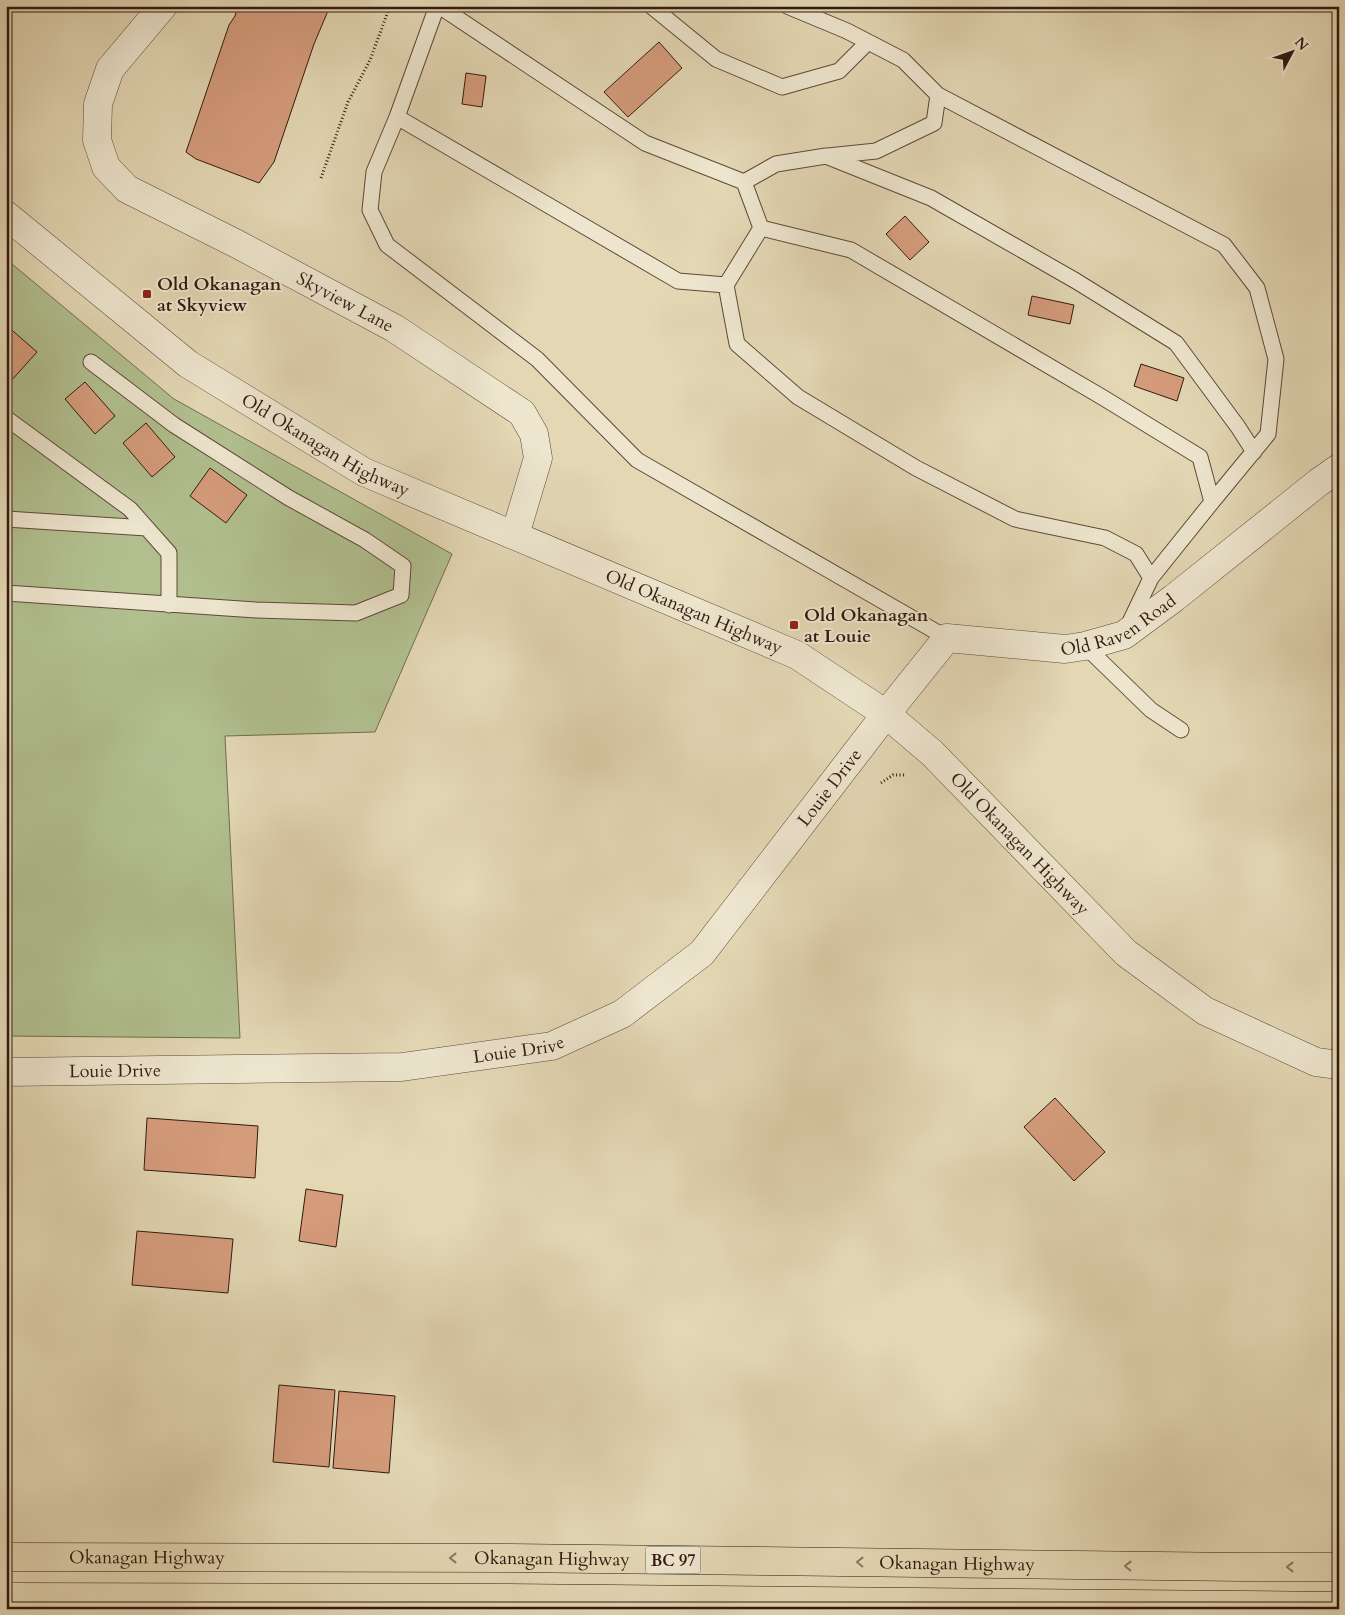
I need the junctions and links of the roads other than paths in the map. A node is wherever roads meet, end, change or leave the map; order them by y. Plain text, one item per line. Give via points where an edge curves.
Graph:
1 (163, 6) edge
2 (438, 6) edge
3 (651, 6) edge
4 (787, 6) edge
5 (868, 42) junction
6 (938, 95) junction
7 (397, 117) junction
8 (826, 156) junction
9 (744, 182) junction
10 (6, 215) edge
11 (760, 228) junction
12 (726, 285) junction
13 (91, 362) dead end
14 (6, 418) edge
15 (1254, 452) junction
16 (1339, 468) edge
17 (1212, 502) junction
18 (6, 519) edge
19 (147, 528) junction
20 (515, 535) junction
21 (1151, 578) junction
22 (6, 593) edge
23 (169, 604) junction
24 (1124, 635) junction
25 (947, 638) junction
26 (1085, 646) junction
27 (886, 714) junction
28 (1181, 730) dead end
29 (1339, 1066) edge
30 (6, 1072) edge
31 (6, 1557) edge
32 (1339, 1567) edge
33 (6, 1597) edge
34 (1339, 1606) edge

1 - 20 street, Skyview Lane via 110,69 98,104 97,140 106,167 127,189 394,328 522,413 534,434 538,458
2 - 7 lane
2 - 9 lane via 645,143
3 - 5 lane via 716,60 782,87 839,71
4 - 5 lane
5 - 6 lane via 903,60
6 - 8 lane via 934,123 876,152
6 - 15 lane via 1224,245 1257,288 1276,359 1268,434
7 - 12 lane via 678,281
7 - 25 lane via 374,172 370,210 387,245 537,359 637,460
8 - 9 lane via 776,164
8 - 15 lane via 931,198 1176,343
9 - 11 lane
10 - 20 street, Old Okanagan Highway via 188,364 364,472
11 - 12 lane
11 - 17 lane via 851,250 1110,402 1200,457
12 - 21 lane via 737,344 798,397 916,468 1015,519 1105,538 1136,554
13 - 23 lane via 174,425 404,566 401,596 356,613
14 - 19 lane via 130,508
15 - 17 lane
16 - 24 street, Old Raven Road
17 - 21 lane
18 - 19 lane
19 - 23 lane via 170,553
20 - 27 street, Old Okanagan Highway via 797,654
21 - 24 lane
22 - 23 lane
24 - 26 street, Old Raven Road
25 - 26 street, Old Raven Road via 1065,650
25 - 27 street
26 - 28 lane via 1151,710
27 - 29 street, Old Okanagan Highway via 932,753 1126,952 1205,1011 1316,1062
27 - 30 street, Louie Drive via 702,953 622,1014 552,1046 402,1067
32 -> 31 highway, Okanagan Highway / BC 97 via 500,1558
33 - 34 highway, BC 97

